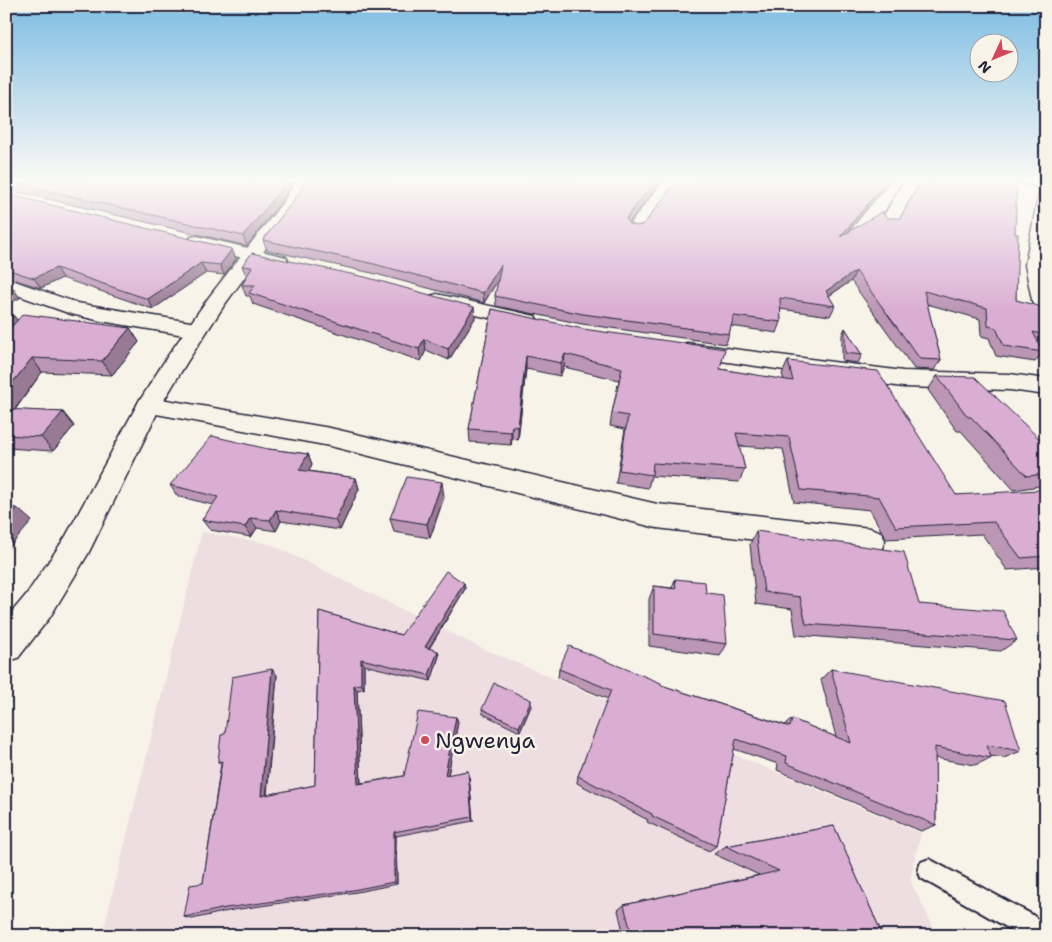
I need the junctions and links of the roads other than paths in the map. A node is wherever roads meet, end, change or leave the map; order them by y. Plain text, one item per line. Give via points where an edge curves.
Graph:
1 (277, 223) edge
2 (640, 223) edge
3 (1042, 223) edge
4 (635, 229) edge
5 (185, 238) edge
6 (252, 255) junction
7 (295, 264) edge
8 (6, 284) edge
9 (416, 294) edge
10 (1046, 314) edge
11 (544, 325) edge
12 (196, 330) junction
13 (670, 348) edge
14 (1046, 387) edge
15 (149, 405) junction
16 (870, 541) dead end
17 (6, 646) edge
18 (929, 870) dead end
19 (1042, 936) edge

1 - 6 street
2 - 4 street
3 - 10 street via 1035,265
5 - 6 street
6 - 7 street
6 - 12 street
8 - 12 street via 71,308
9 - 11 street
12 - 15 street
13 - 14 street via 903,379 1010,382
15 - 16 street via 330,437 657,516
15 - 17 street via 77,545 38,606
18 - 19 lane via 1023,922

